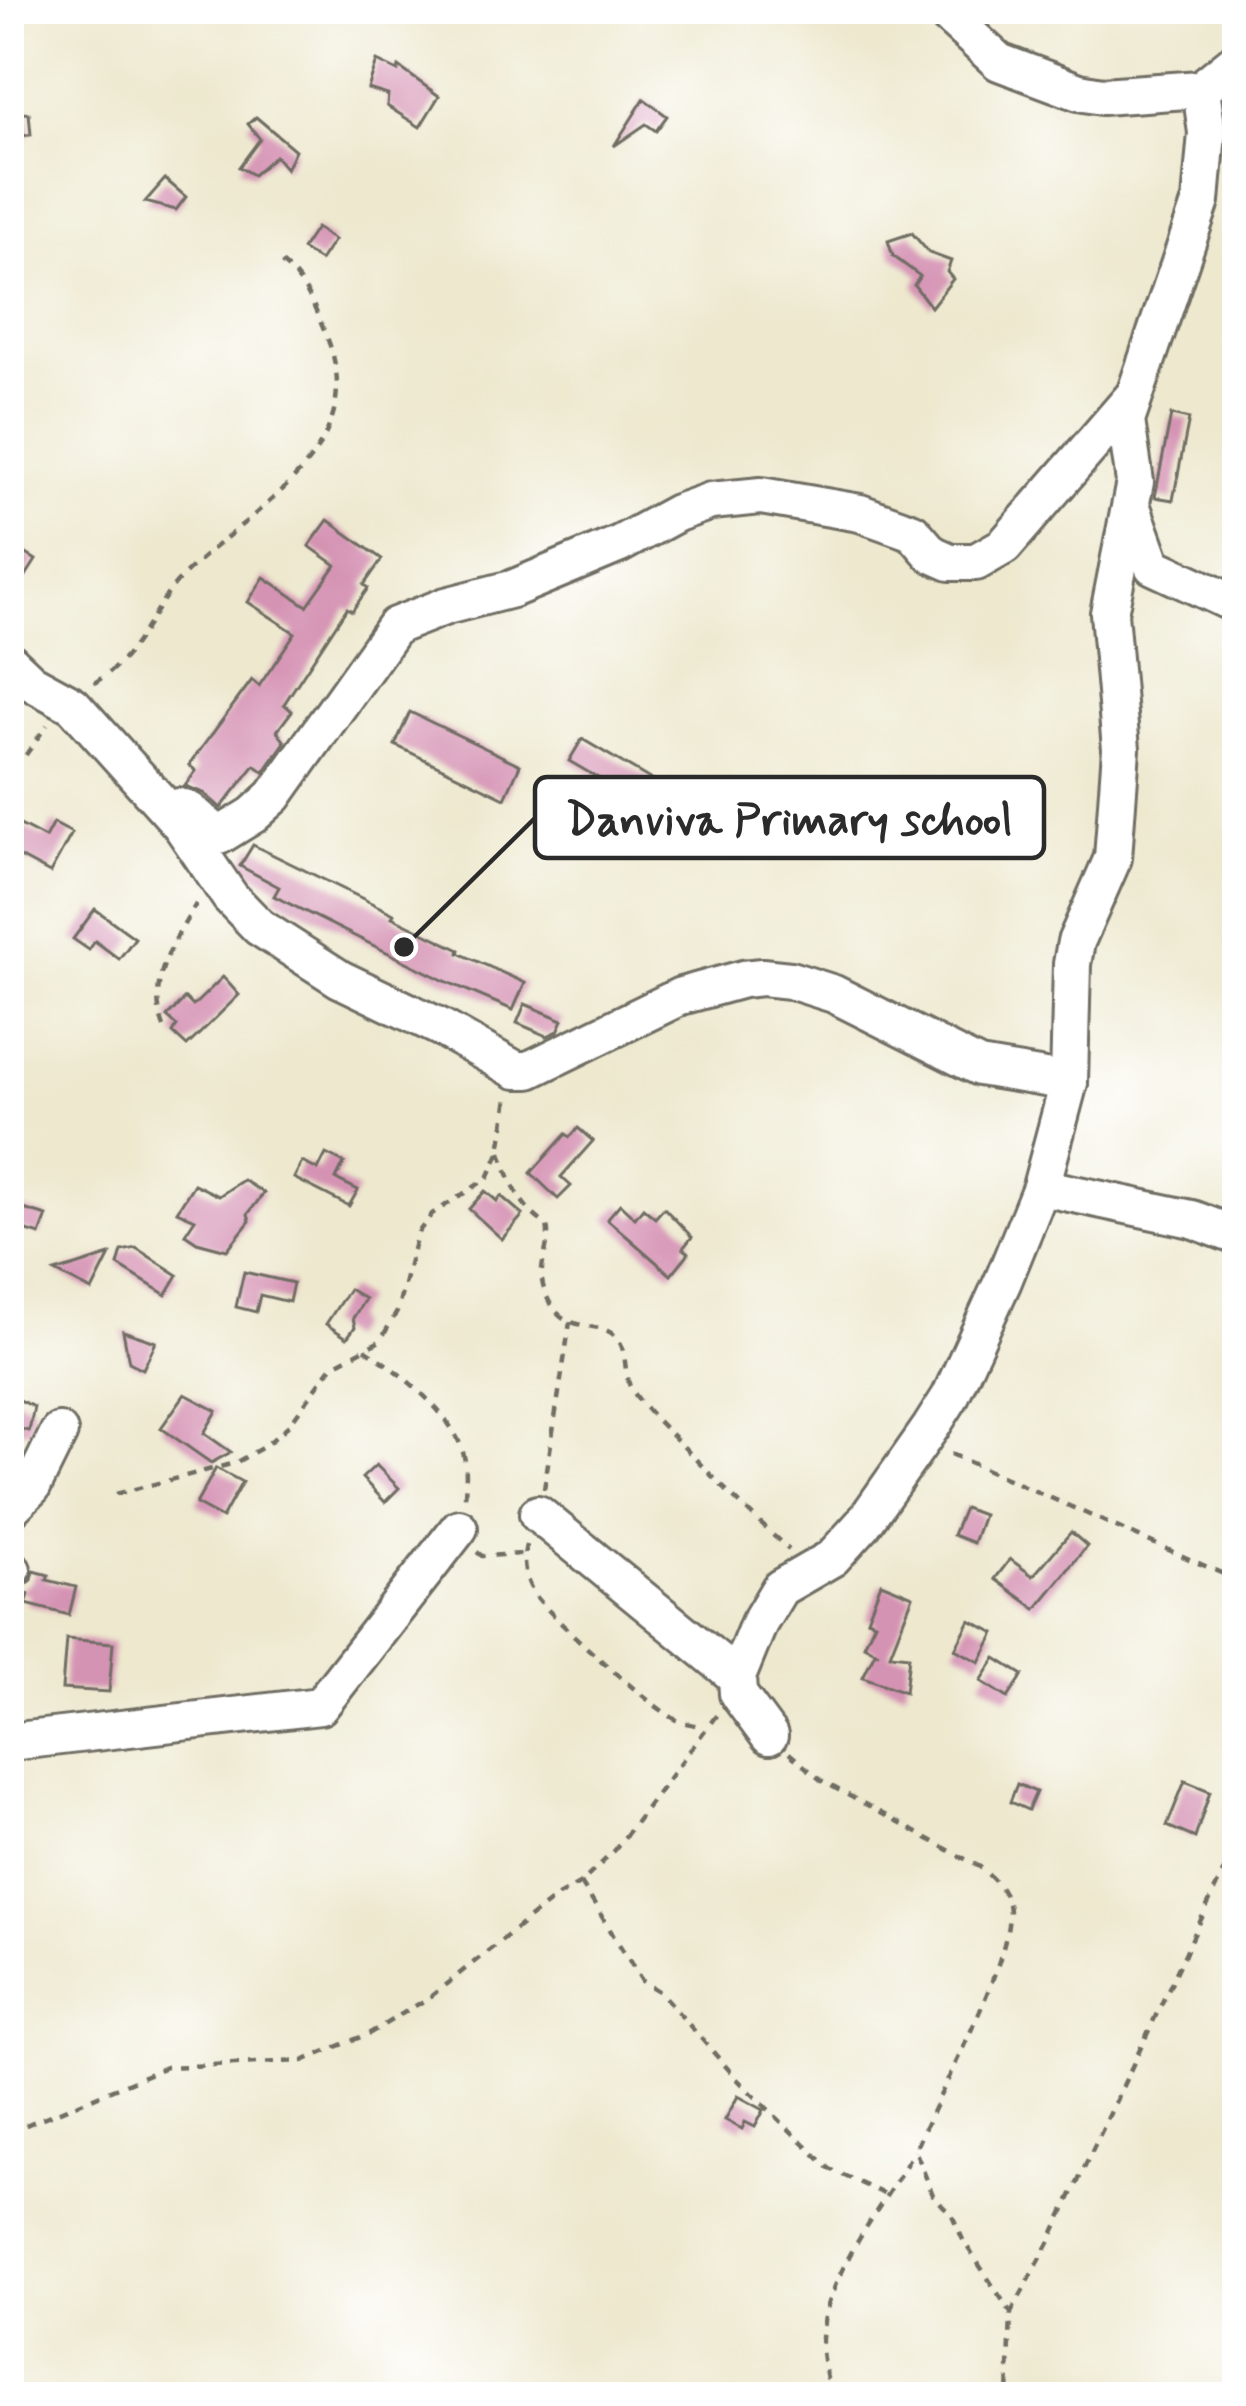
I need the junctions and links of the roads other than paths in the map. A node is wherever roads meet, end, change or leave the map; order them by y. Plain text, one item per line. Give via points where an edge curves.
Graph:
1 (941, 9) edge
2 (1237, 59) edge
3 (1201, 89) junction
4 (1132, 398) junction
5 (1132, 508) junction
6 (1237, 605) edge
7 (9, 662) edge
8 (152, 796) junction
9 (1069, 1082) junction
10 (1041, 1187) junction
11 (1237, 1236) edge
12 (59, 1432) dead end
13 (9, 1510) edge
14 (538, 1514) dead end
15 (459, 1528) road end
16 (737, 1685) junction
17 (769, 1736) road end
18 (9, 1742) edge

1 - 3 street via 999,62 1079,92
2 - 3 street
3 - 4 street via 1201,201
4 - 5 street
4 - 8 street via 1004,546 976,562 950,562 897,524 814,502 711,501 512,589 394,626 274,796 219,836 190,811
5 - 6 street via 1153,566
5 - 9 street via 1109,614 1121,749 1113,858 1076,942
7 - 8 street via 60,698
8 - 9 street via 259,927 511,1068 529,1070 681,996 762,977 834,994 979,1067
9 - 10 street
10 - 11 street
10 - 16 street via 950,1397 832,1558 773,1595
12 - 13 street via 32,1487
14 - 16 street
15 - 18 street via 320,1706
16 - 17 street

